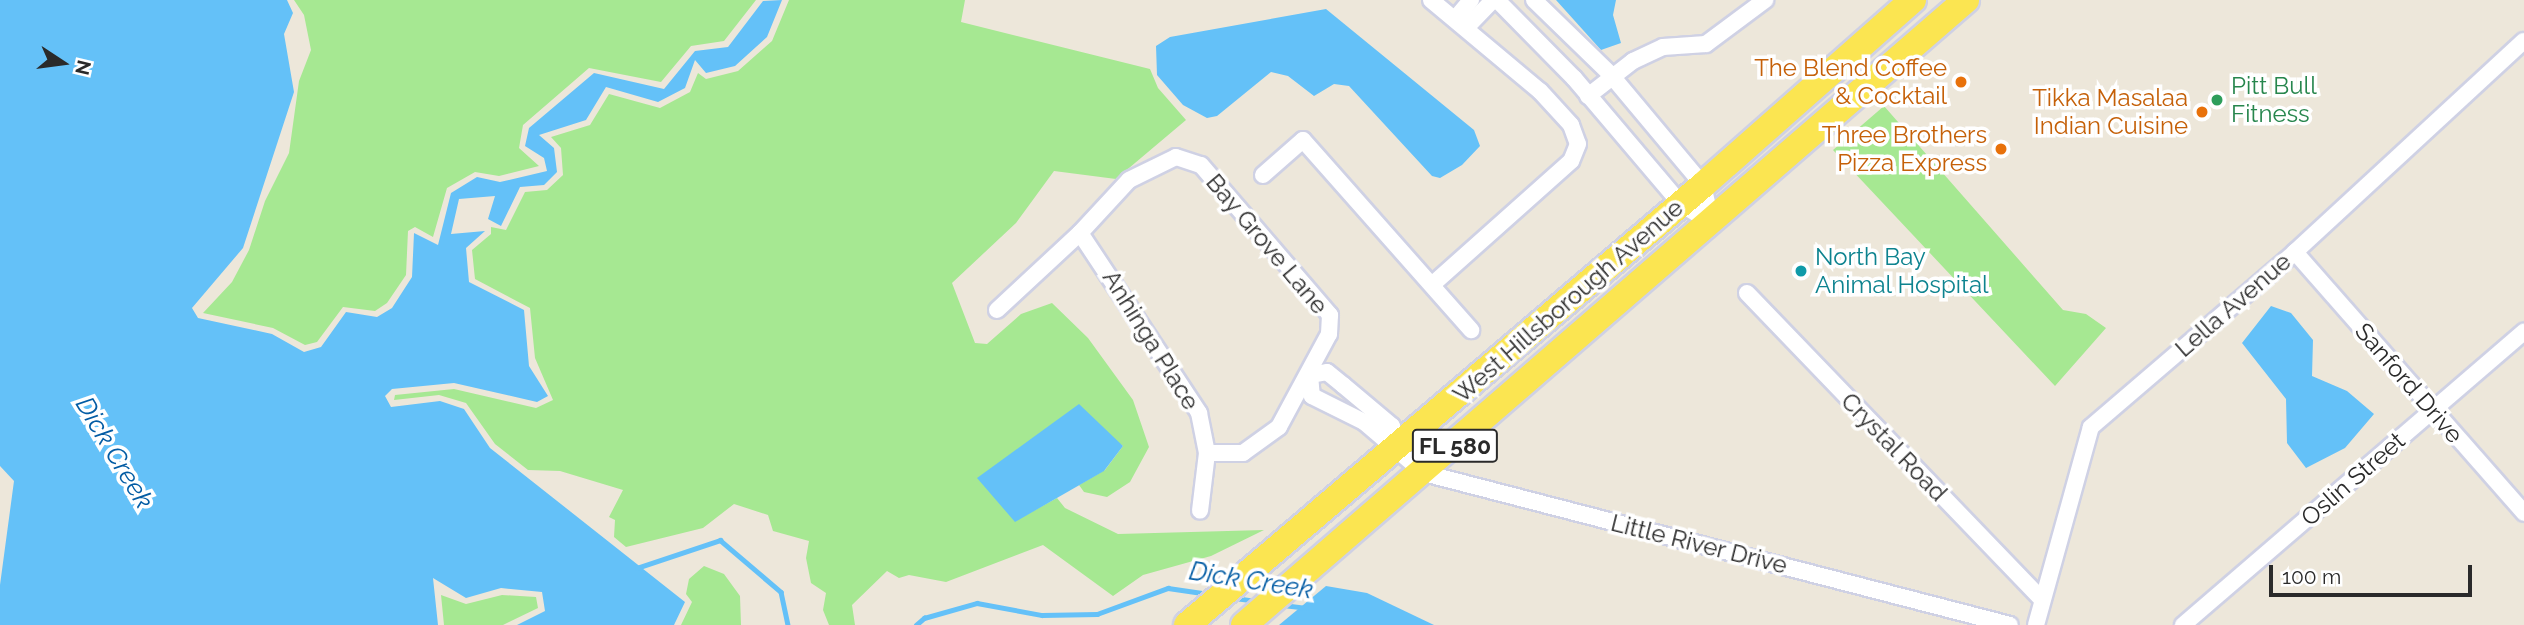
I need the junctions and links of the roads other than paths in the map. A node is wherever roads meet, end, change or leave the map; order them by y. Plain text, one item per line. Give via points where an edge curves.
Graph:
1 (1431, 0) edge
2 (1471, 0) edge
3 (1495, 0) edge
4 (1534, 0) edge
5 (1765, 0) edge
6 (1913, 0) edge
7 (1966, 0) edge
8 (1460, 24) junction
9 (2524, 41) edge
10 (1611, 75) junction
11 (1588, 96) junction
12 (1263, 175) dead end
13 (1703, 185) junction
14 (1681, 204) junction
15 (1712, 223) junction
16 (1080, 233) junction
17 (2295, 252) junction
18 (1432, 285) junction
19 (1747, 293) dead end
20 (997, 310) dead end
21 (1471, 330) dead end
22 (2524, 332) edge
23 (1310, 375) junction
24 (1343, 386) junction
25 (1329, 405) junction
26 (2432, 411) junction
27 (1397, 447) junction
28 (1206, 453) junction
29 (1424, 473) junction
30 (1200, 511) dead end
31 (2524, 513) edge
32 (2042, 600) junction
33 (1188, 624) edge
34 (1244, 625) edge
35 (2010, 625) edge
36 (2036, 625) edge
37 (2183, 625) edge

1 - 8 street
2 - 8 street
3 - 8 street
3 - 11 street
4 - 10 street
5 - 10 street via 1706,44 1662,47
6 - 13 main road, West Hillsborough Avenue / FL 580
7 - 15 main road, West Hillsborough Avenue / FL 580
8 - 18 street via 1540,91 1571,125 1577,151
9 - 17 street, Lella Avenue
10 - 11 street
10 - 13 street
11 - 14 street
12 - 18 street via 1303,140
13 - 14 main road, West Hillsborough Avenue / FL 580
13 - 15 street
14 - 15 street
14 - 27 main road, West Hillsborough Avenue / FL 580
15 - 29 main road, West Hillsborough Avenue / FL 580
16 - 20 street, Bay Grove Lane
16 - 23 street, Bay Grove Lane via 1129,180 1176,157 1201,165 1330,315 1329,334
16 - 28 street, Anhinga Place via 1199,413
17 - 26 street, Sanford Drive
17 - 32 street, Lella Avenue via 2091,427
18 - 21 street
19 - 32 street, Crystal Road
22 - 26 street, Oslin Street
23 - 24 street via 1327,372
23 - 25 street via 1312,396
23 - 28 street via 1279,427 1257,447 1243,453
24 - 25 street
24 - 27 street via 1392,426
25 - 27 street via 1364,422 1380,440
26 - 31 street, Sanford Drive
26 - 37 street, Oslin Street
27 - 29 street, Little River Drive
27 - 33 main road, West Hillsborough Avenue / FL 580
28 - 30 street, Anhinga Place
29 - 34 main road, West Hillsborough Avenue / FL 580
29 - 35 street, Little River Drive
32 - 36 street, Lella Avenue

